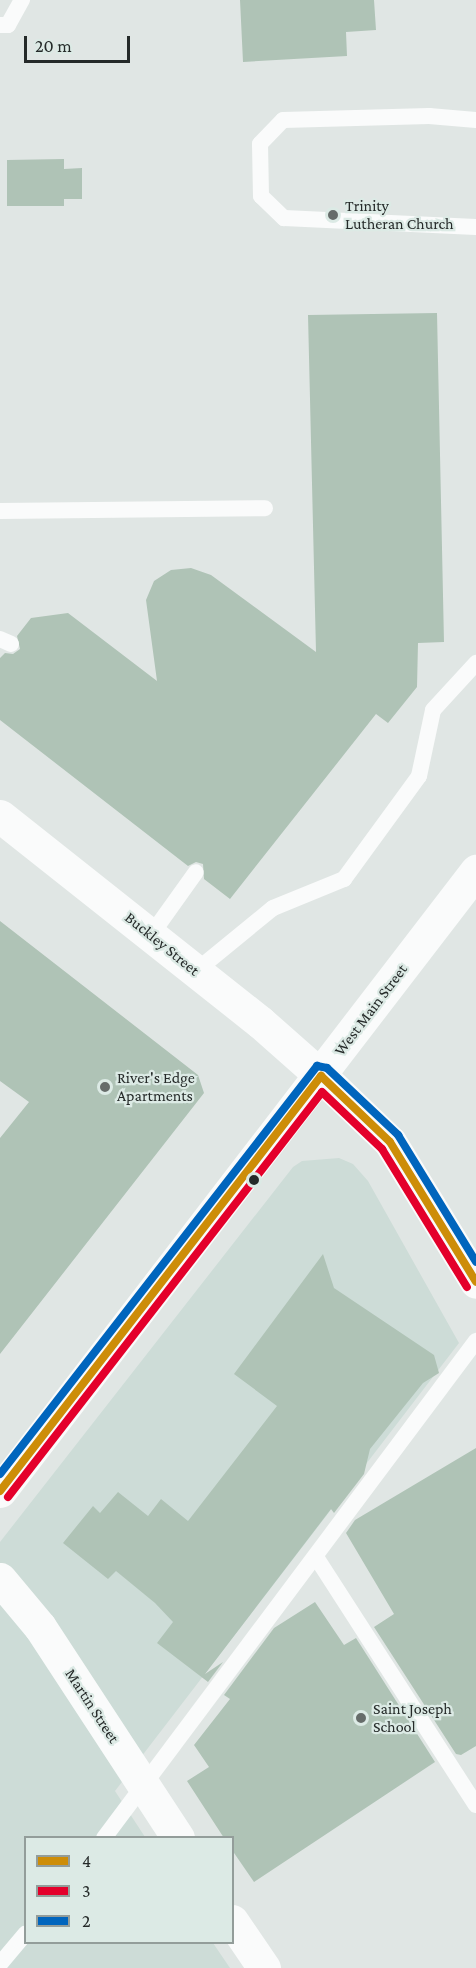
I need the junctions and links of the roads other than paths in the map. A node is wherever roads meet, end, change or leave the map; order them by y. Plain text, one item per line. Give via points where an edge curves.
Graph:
1 (22, 0) edge
2 (4, 25) edge
3 (476, 120) edge
4 (476, 227) edge
5 (265, 508) dead end
6 (0, 511) edge
7 (476, 663) edge
8 (0, 816) edge
9 (476, 871) edge
10 (196, 872) dead end
11 (151, 935) junction
12 (196, 971) junction
13 (321, 1076) junction
14 (476, 1282) edge
15 (476, 1341) edge
16 (0, 1491) edge
17 (316, 1557) junction
18 (0, 1580) edge
19 (145, 1787) junction
20 (476, 1805) edge
21 (106, 1836) edge
22 (177, 1836) edge
23 (234, 1924) edge
24 (24, 1935) edge
25 (0, 1964) edge
26 (264, 1968) edge

1 - 2 lane
3 - 4 lane via 429,116 283,120 260,144 261,196 284,218
5 - 6 lane
7 - 12 lane via 434,710 419,776 344,879 273,908
8 - 11 main road, Buckley Street
9 - 13 main road, West Main Street
10 - 11 lane
11 - 12 main road, Buckley Street
12 - 13 main road, Buckley Street
13 - 14 main road, Buckley Street via 390,1142
13 - 16 main road, West Main Street
15 - 17 lane
17 - 19 lane
17 - 20 lane
18 - 19 main road, Martin Street via 40,1627
19 - 21 lane
19 - 22 main road, Martin Street
23 - 26 main road
24 - 25 lane

